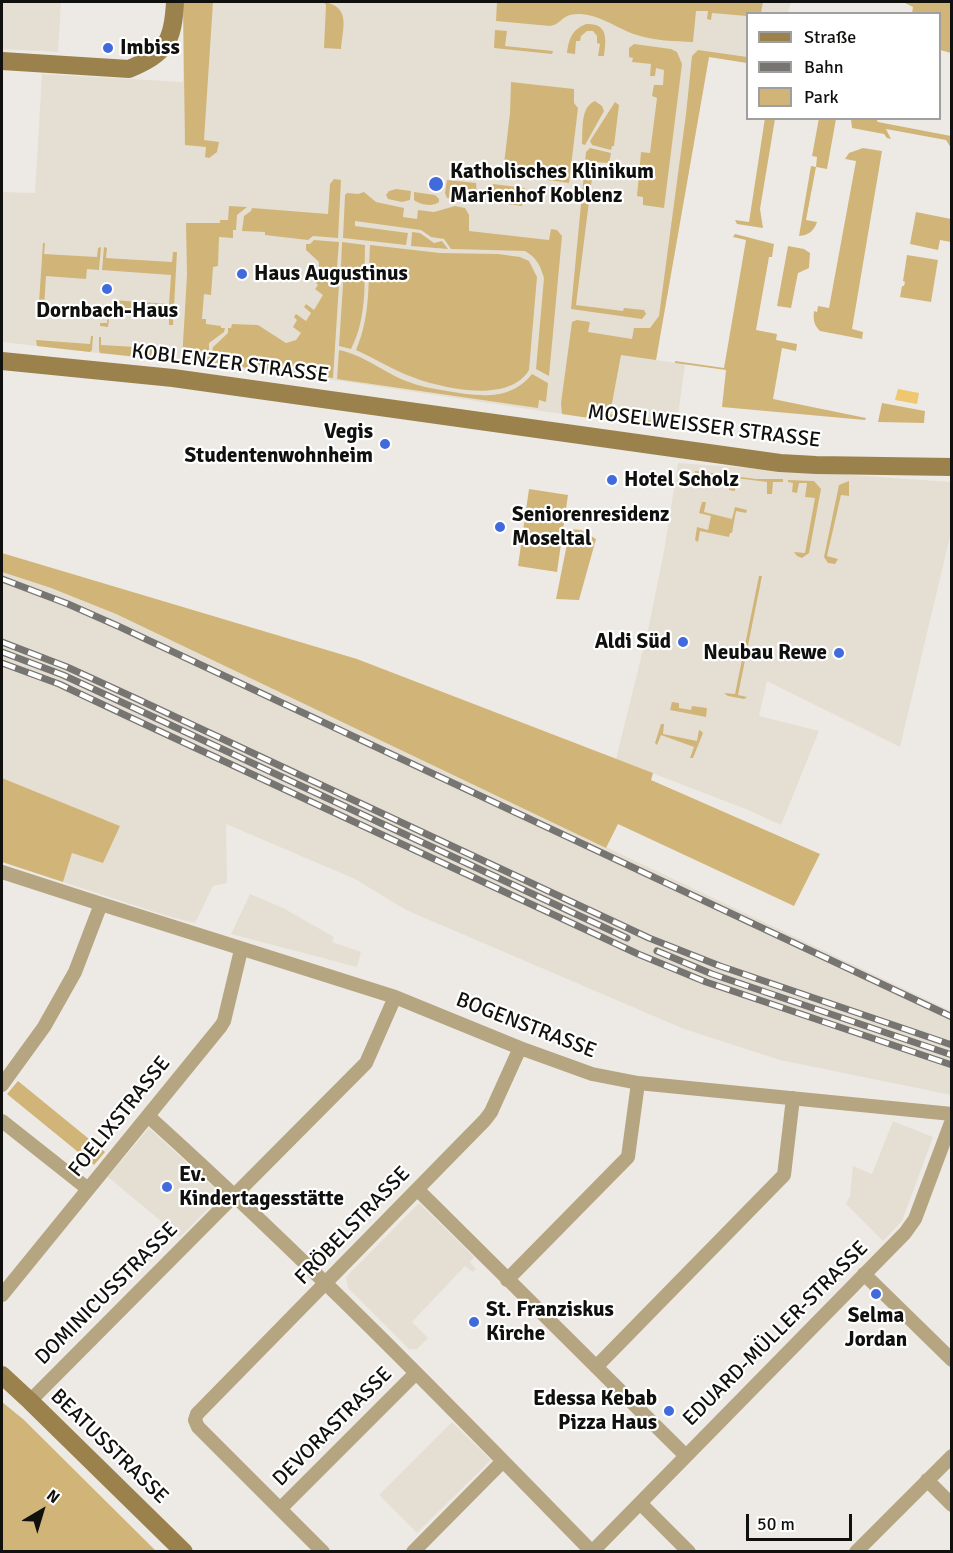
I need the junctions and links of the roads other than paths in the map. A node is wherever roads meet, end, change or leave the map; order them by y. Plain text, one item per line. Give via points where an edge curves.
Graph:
1 (175, 2) edge
2 (2, 61) edge
3 (2, 362) edge
4 (453, 416) joint
5 (951, 467) edge
6 (2, 872) edge
7 (101, 904) junction
8 (241, 950) junction
9 (395, 997) junction
10 (520, 1048) junction
11 (638, 1083) junction
12 (2, 1085) edge
13 (793, 1098) junction
14 (951, 1114) edge
15 (148, 1116) junction
16 (951, 1120) edge
17 (2, 1121) edge
18 (88, 1189) junction
19 (417, 1190) junction
20 (235, 1195) junction
21 (864, 1274) junction
22 (507, 1280) junction
23 (326, 1284) junction
24 (2, 1294) edge
25 (951, 1360) edge
26 (596, 1367) junction
27 (415, 1374) junction
28 (2, 1375) edge
29 (30, 1401) junction
30 (686, 1456) junction
31 (951, 1456) edge
32 (503, 1461) junction
33 (927, 1480) junction
34 (640, 1503) junction
35 (951, 1505) edge
36 (280, 1509) junction
37 (184, 1551) edge
38 (323, 1551) edge
39 (413, 1551) edge
40 (592, 1551) edge
41 (689, 1551) edge
42 (856, 1551) edge

1 - 2 street via 174,29 168,42 158,54 129,69
3 - 4 street, KOBLENZER STRASSE via 183,379
4 - 5 street, MOSELWEISSER STRASSE via 780,463
6 - 7 street, BOGENSTRASSE
7 - 8 street, BOGENSTRASSE
7 - 12 street via 75,972 44,1027
8 - 9 street, BOGENSTRASSE
8 - 15 street, FOELIXSTRASSE via 224,1021
9 - 10 street, BOGENSTRASSE
9 - 20 street, DOMINICUSSTRASSE via 366,1063
10 - 11 street, BOGENSTRASSE via 592,1074
10 - 19 street, FRÖBELSTRASSE via 491,1112
11 - 13 street, BOGENSTRASSE
11 - 22 street via 628,1157
13 - 14 street, BOGENSTRASSE
13 - 26 street via 784,1175
15 - 18 street, FOELIXSTRASSE
15 - 20 street
16 - 21 street, EDUARD-MÜLLER-STRASSE via 915,1219
17 - 18 street
18 - 24 street, FOELIXSTRASSE
19 - 22 street
19 - 23 street, FRÖBELSTRASSE
20 - 23 street
20 - 29 street, DOMINICUSSTRASSE
21 - 25 street
21 - 30 street, EDUARD-MÜLLER-STRASSE
22 - 26 street
23 - 27 street
23 - 36 street, FRÖBELSTRASSE via 195,1420
26 - 30 street
27 - 32 street
27 - 36 street, DEVORASTRASSE
28 - 29 street, BEATUSSTRASSE
29 - 37 street, BEATUSSTRASSE
30 - 34 street, EDUARD-MÜLLER-STRASSE
31 - 33 street
32 - 39 street
32 - 40 street
33 - 35 street
33 - 42 street
34 - 40 street, EDUARD-MÜLLER-STRASSE
34 - 41 street
36 - 38 street

